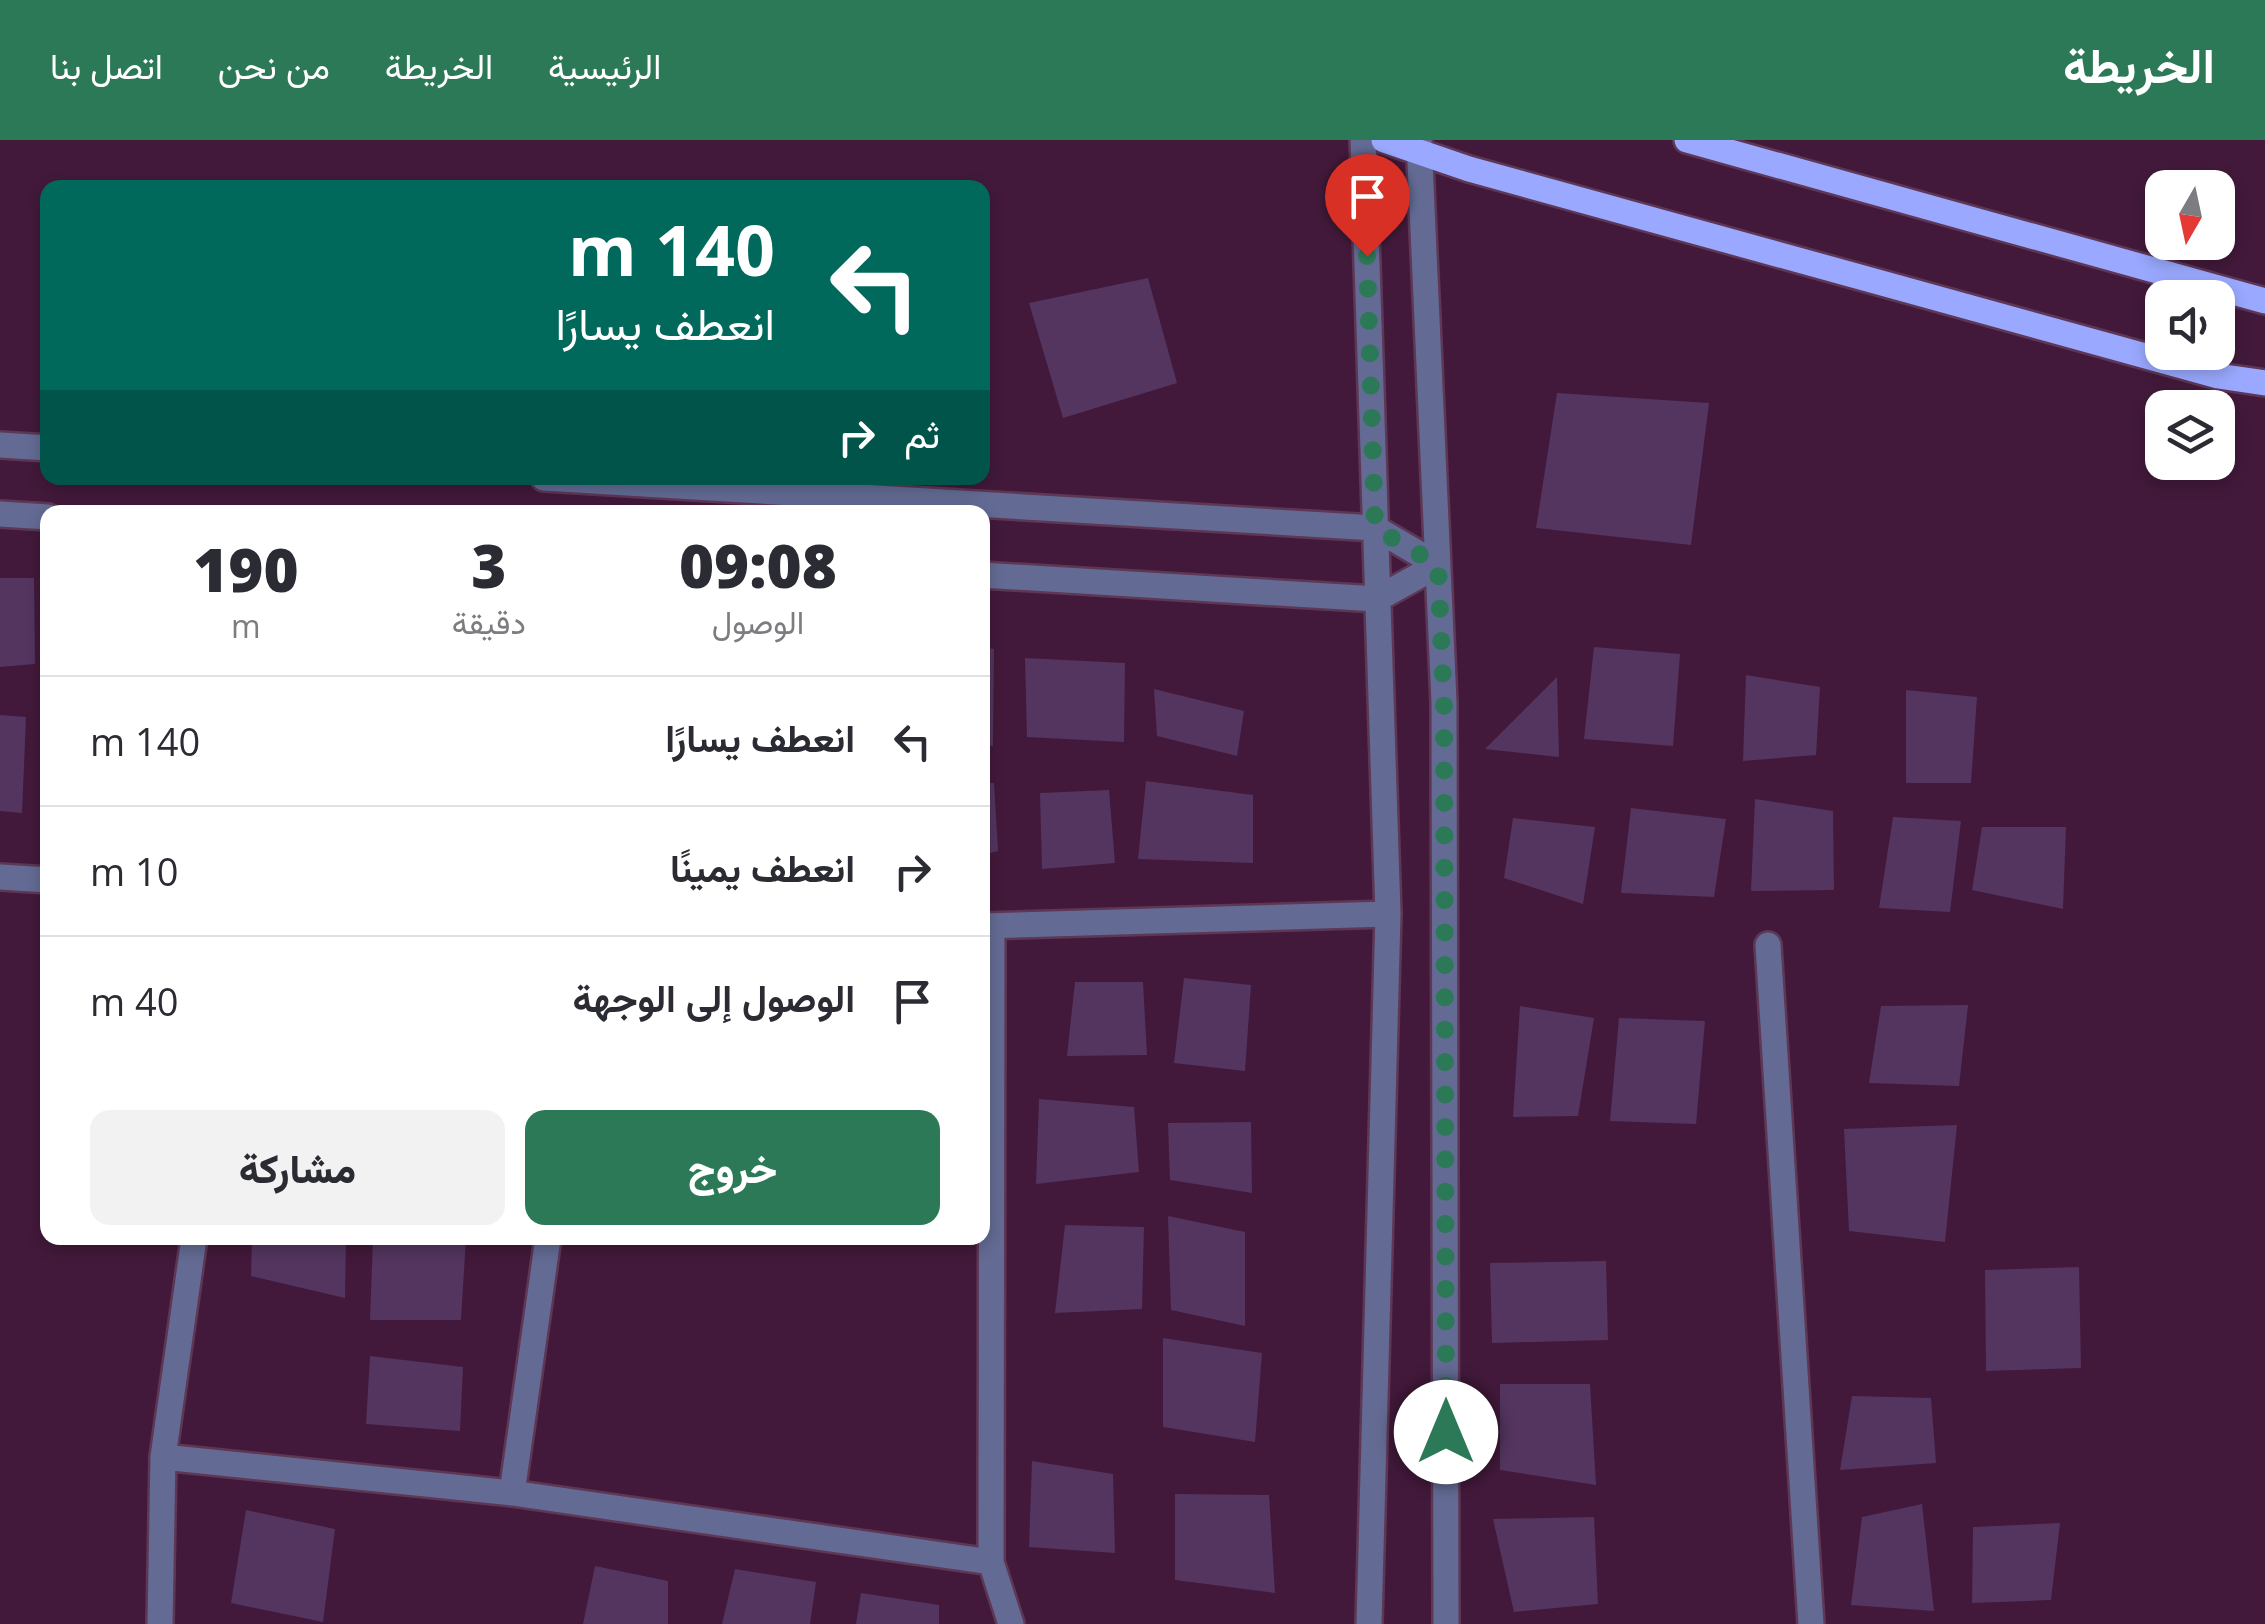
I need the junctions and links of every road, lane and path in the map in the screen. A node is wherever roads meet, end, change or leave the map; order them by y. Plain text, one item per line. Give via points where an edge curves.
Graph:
1 (1363, 140) edge
2 (1384, 140) edge
3 (1688, 140) edge
4 (1420, 146) edge
5 (2265, 300) edge
6 (2265, 383) edge
7 (0, 445) edge
8 (40, 448) edge
9 (660, 485) edge
10 (0, 514) edge
11 (40, 516) edge
12 (1375, 528) junction
13 (1438, 565) junction
14 (990, 575) edge
15 (1378, 599) junction
16 (0, 877) edge
17 (40, 880) edge
18 (1388, 914) junction
19 (990, 926) edge
20 (1768, 945) dead end
21 (193, 1245) edge
22 (547, 1245) edge
23 (989, 1245) edge
24 (163, 1457) junction
25 (512, 1493) junction
26 (991, 1562) junction
27 (160, 1624) edge
28 (1011, 1624) edge
29 (1370, 1624) edge
30 (1446, 1624) edge
31 (1811, 1624) edge

1 - 12 street
2 - 4 main road
3 - 5 main road
4 - 6 main road via 1469,169
4 - 13 street
7 - 8 street
9 - 12 street
10 - 11 street
12 - 13 street
12 - 15 street
13 - 15 street
13 - 30 street
14 - 15 street
15 - 18 street
16 - 17 street
18 - 19 street
18 - 29 street
20 - 31 street
21 - 24 street
22 - 25 street
23 - 26 street
24 - 25 street
24 - 27 street
25 - 26 street
26 - 28 street

